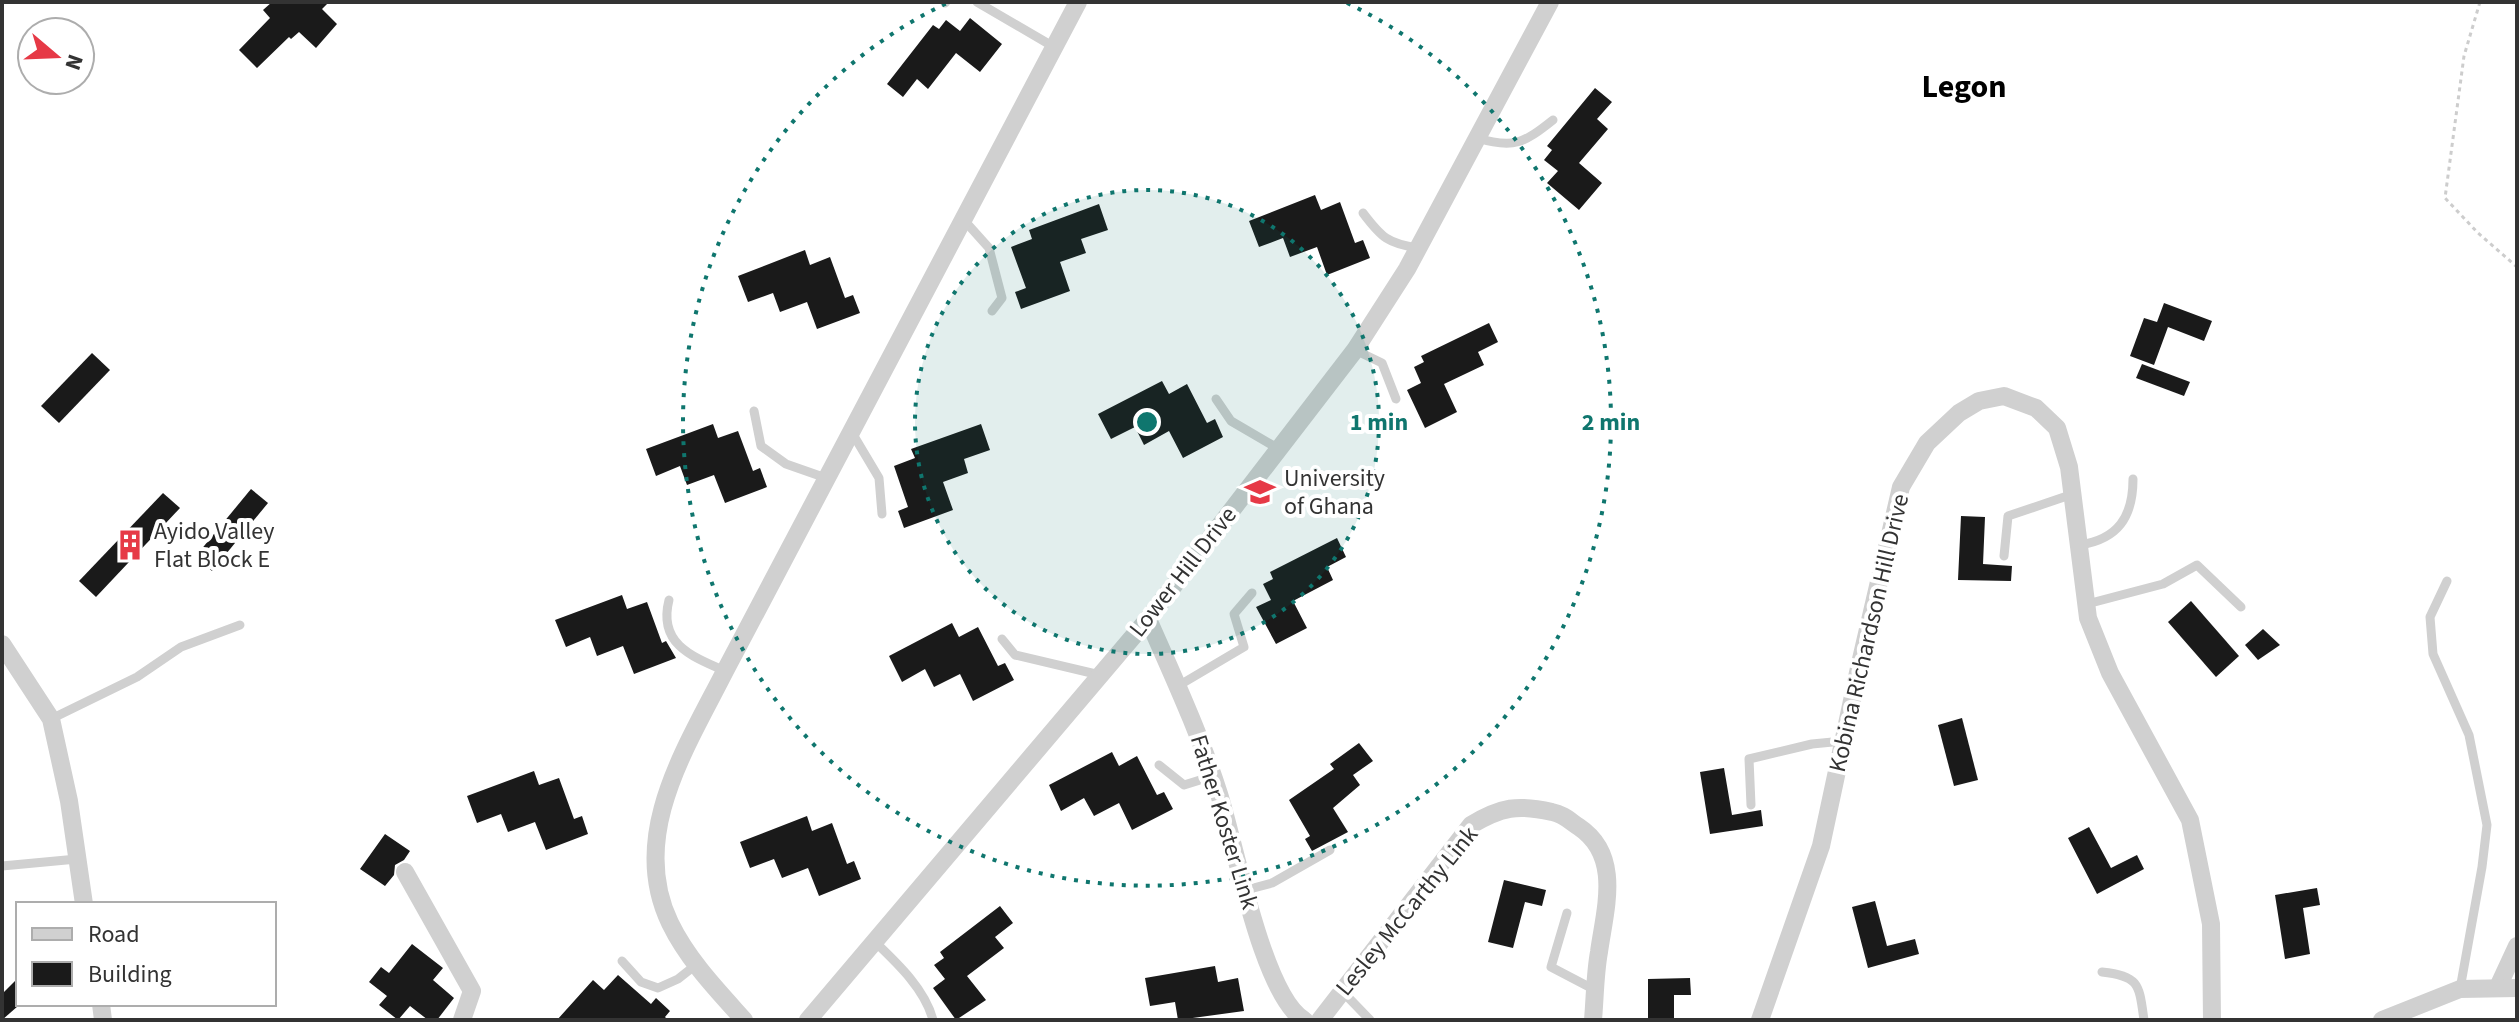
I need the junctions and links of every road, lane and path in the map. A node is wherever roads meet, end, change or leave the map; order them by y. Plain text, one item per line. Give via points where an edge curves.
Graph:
1 (977, 2) edge
2 (1078, 2) edge
3 (1550, 2) edge
4 (2480, 2) edge
5 (1054, 47) junction
6 (1553, 120) dead end
7 (1477, 138) junction
8 (1363, 213) dead end
9 (963, 219) junction
10 (1419, 248) junction
11 (2517, 267) edge
12 (992, 311) dead end
13 (1355, 350) junction
14 (1216, 399) dead end
15 (1396, 399) dead end
16 (754, 411) dead end
17 (851, 431) junction
18 (1279, 449) junction
19 (826, 478) junction
20 (2133, 479) dead end
21 (2073, 494) junction
22 (882, 514) dead end
23 (2080, 545) junction
24 (2004, 556) dead end
25 (2447, 581) dead end
26 (1252, 593) dead end
27 (669, 600) dead end
28 (2087, 604) junction
29 (2241, 607) dead end
30 (1148, 619) junction
31 (240, 625) dead end
32 (1002, 639) dead end
33 (2, 644) edge
34 (725, 671) junction
35 (1100, 675) junction
36 (1178, 686) junction
37 (51, 719) junction
38 (1843, 741) junction
39 (1159, 765) dead end
40 (1213, 776) junction
41 (1751, 805) dead end
42 (1330, 850) dead end
43 (77, 859) junction
44 (2, 866) edge
45 (405, 872) dead end
46 (1246, 890) junction
47 (84, 902) edge
48 (1567, 913) dead end
49 (874, 941) junction
50 (2517, 946) edge
51 (622, 961) dead end
52 (697, 964) junction
53 (2102, 972) dead end
54 (2508, 987) edge
55 (2460, 989) junction
56 (1595, 990) junction
57 (1342, 991) junction
58 (462, 1020) edge
59 (744, 1020) edge
60 (808, 1020) edge
61 (933, 1020) edge
62 (1304, 1020) edge
63 (1320, 1020) edge
64 (1370, 1020) edge
65 (1593, 1020) edge
66 (1760, 1020) edge
67 (2144, 1020) edge
68 (2212, 1020) edge
69 (2382, 1020) edge

1 - 5 lane
2 - 5 street
3 - 7 street, Lower Hill Drive
4 - 11 path via 2464,56 2445,198
5 - 9 street
6 - 7 lane via 1518,144
7 - 10 street, Lower Hill Drive
8 - 10 lane via 1395,245
9 - 12 lane via 989,248 1002,298
9 - 17 street
10 - 13 street, Lower Hill Drive
13 - 15 lane via 1382,363
13 - 18 street, Lower Hill Drive
14 - 18 lane via 1231,421
16 - 19 lane via 761,446 786,464
17 - 19 street
17 - 22 lane via 879,478
18 - 30 street, Lower Hill Drive
19 - 34 street
20 - 23 lane via 2127,516 2102,542
21 - 23 street, Kobina Richardson Hill Drive
21 - 24 lane via 2008,516
21 - 38 street, Kobina Richardson Hill Drive via 2057,428 2036,408 2004,396 1979,401 1959,413 1927,443 1901,487
23 - 28 street, Kobina Richardson Hill Drive
25 - 55 lane via 2430,617 2433,654 2469,735 2487,825
26 - 36 lane via 1234,614 1244,647
27 - 34 lane via 666,624 680,647
28 - 29 lane via 2163,584 2197,565
28 - 68 street, Kobina Richardson Hill Drive via 2110,673 2190,820 2211,924
30 - 35 street, Lower Hill Drive
30 - 36 street, Father Koster Link
31 - 37 lane via 181,647 137,677
32 - 35 lane via 1015,655
33 - 37 street
34 - 52 street via 680,760 656,832 659,893 670,923
35 - 49 street, Lower Hill Drive
36 - 40 street, Father Koster Link
37 - 43 street
38 - 41 lane via 1749,759
38 - 66 street, Kobina Richardson Hill Drive via 1821,846
39 - 40 lane via 1184,785
40 - 46 street, Father Koster Link
42 - 46 lane via 1272,883
43 - 44 lane
43 - 47 street
45 - 58 street via 472,991
46 - 62 street, Father Koster Link via 1266,962 1284,1002
48 - 56 lane via 1551,967
49 - 60 street, Lower Hill Drive
49 - 61 lane via 929,1005
50 - 54 street
51 - 52 lane via 641,982 658,988
52 - 59 street
53 - 67 lane via 2126,975 2139,987
54 - 55 street
55 - 69 street
56 - 57 street, Lesley McCarthy Link via 1608,899 1605,857 1588,833 1560,814 1525,806 1491,813 1471,825
56 - 65 street, Lesley McCarthy Link
57 - 63 street, Lesley McCarthy Link
57 - 64 lane

